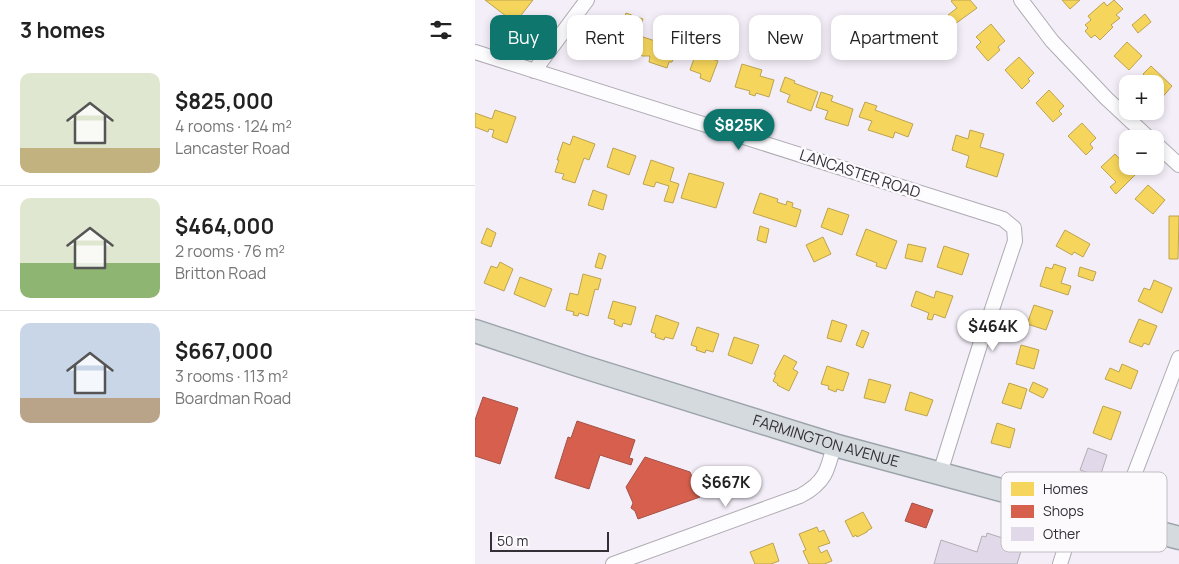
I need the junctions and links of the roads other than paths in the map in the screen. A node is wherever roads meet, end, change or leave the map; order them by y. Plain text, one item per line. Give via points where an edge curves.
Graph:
1 (587, 0) edge
2 (1021, 0) edge
3 (475, 52) edge
4 (534, 71) junction
5 (1140, 130) edge
6 (1164, 151) edge
7 (1179, 165) edge
8 (475, 331) edge
9 (1179, 358) edge
10 (834, 444) junction
11 (1135, 472) edge
12 (940, 473) junction
13 (1001, 490) edge
14 (1063, 552) edge
15 (613, 564) edge
16 (1059, 564) edge

1 - 4 street
2 - 5 street via 1052,41
3 - 4 street, LANCASTER ROAD
4 - 12 street, LANCASTER ROAD via 1003,219 1014,228 1015,240
6 - 7 street
8 - 10 highway, FARMINGTON AVENUE
9 - 11 street
10 - 12 highway, FARMINGTON AVENUE
10 - 15 street via 826,474 806,493
12 - 13 highway, FARMINGTON AVENUE
14 - 16 street

